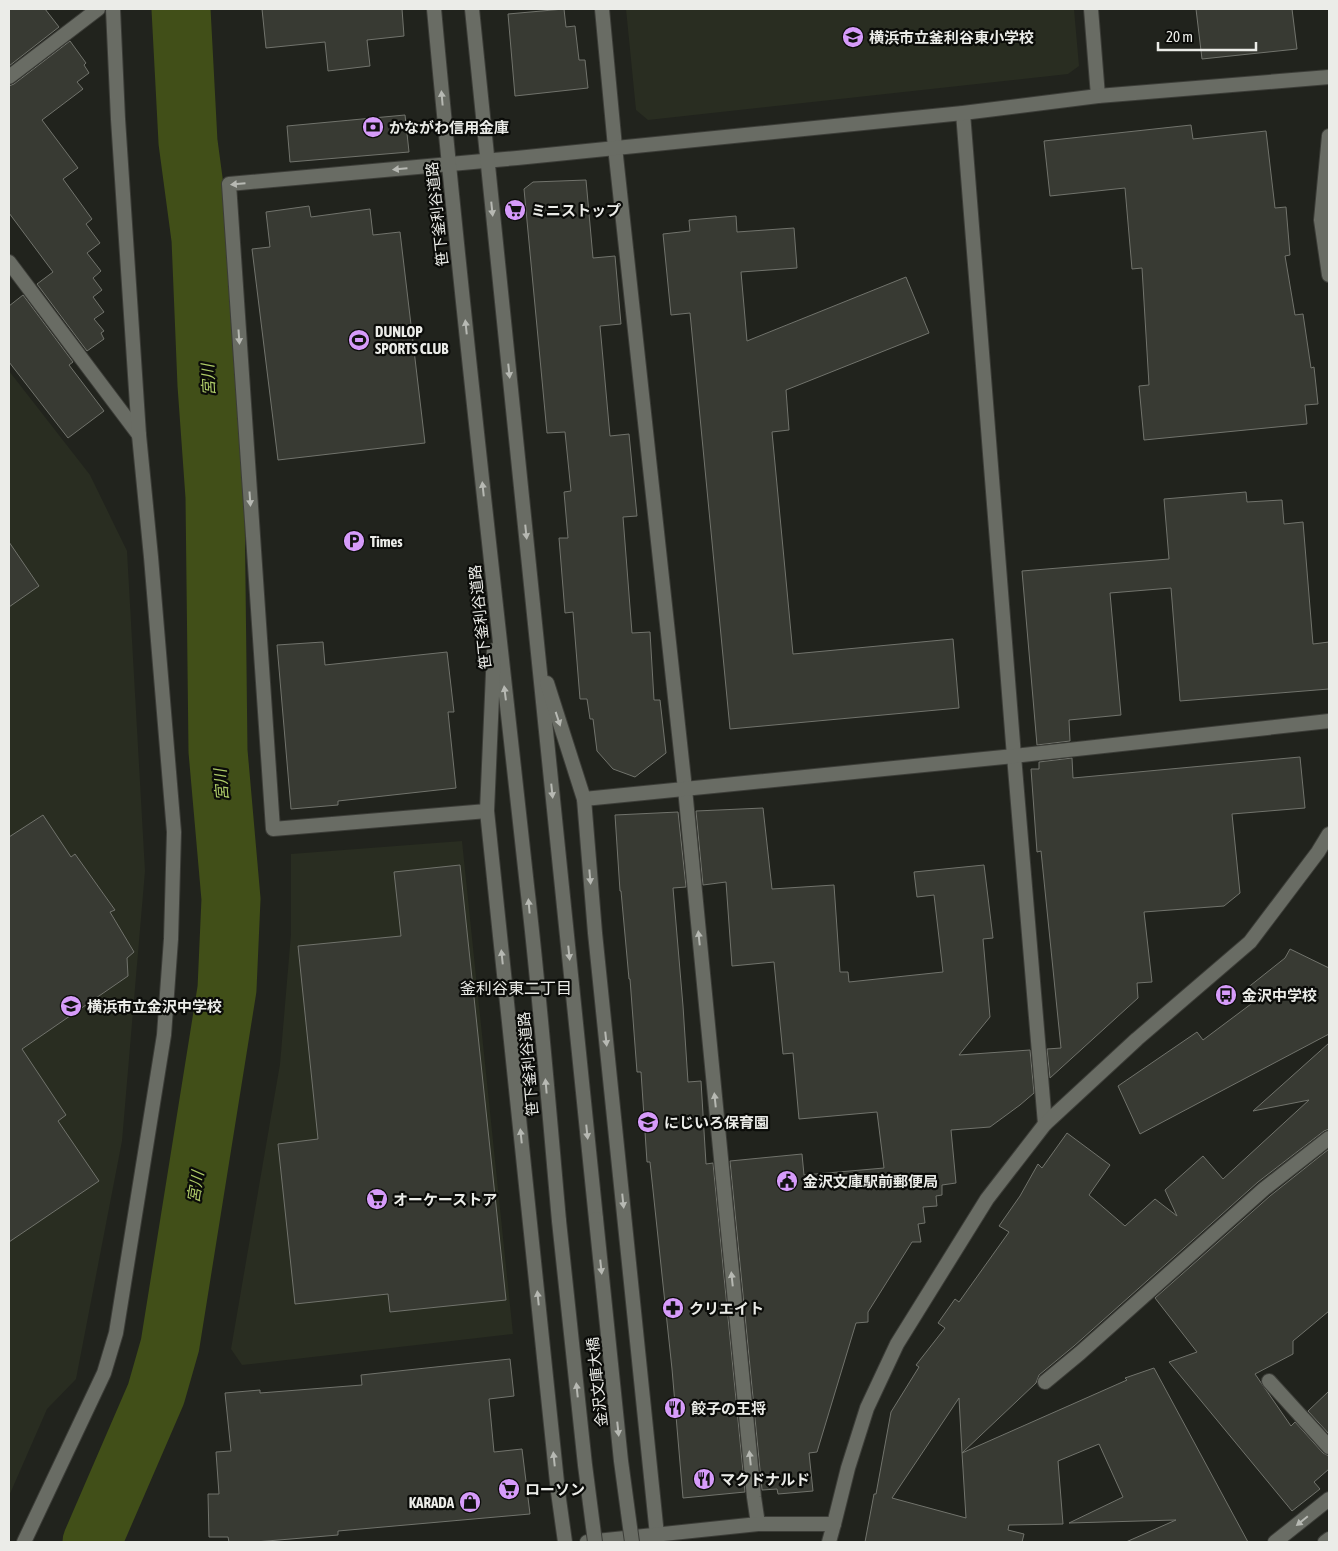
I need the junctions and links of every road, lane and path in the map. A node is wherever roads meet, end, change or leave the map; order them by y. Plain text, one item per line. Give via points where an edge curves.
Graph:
1 (98, 9) edge
2 (113, 9) edge
3 (434, 9) edge
4 (472, 9) edge
5 (602, 9) edge
6 (1091, 9) edge
7 (9, 77) edge
8 (1329, 77) edge
9 (1098, 96) junction
10 (963, 113) junction
11 (1329, 136) edge
12 (615, 148) junction
13 (487, 160) junction
14 (448, 164) junction
15 (9, 262) edge
16 (1329, 275) edge
17 (139, 435) junction
18 (495, 607) junction
19 (538, 656) junction
20 (1329, 721) edge
21 (1014, 756) junction
22 (685, 789) junction
23 (584, 799) junction
24 (486, 811) junction
25 (1329, 834) edge
26 (1045, 1124) junction
27 (1329, 1138) edge
28 (559, 1221) joint
29 (1268, 1380) dead end
30 (1045, 1382) dead end
31 (1329, 1447) edge
32 (1329, 1499) edge
33 (758, 1524) junction
34 (834, 1524) junction
35 (657, 1535) junction
36 (1329, 1539) edge
37 (24, 1542) edge
38 (565, 1542) edge
39 (587, 1542) edge
40 (595, 1542) edge
41 (632, 1542) edge
42 (829, 1542) edge
43 (1275, 1542) edge
44 (1325, 1542) edge

1 - 7 street
2 - 17 street
14 -> 3 street, 笹下釜利谷道路
4 - 13 street
5 - 12 street
6 - 9 street
8 - 9 street
9 - 10 street
10 - 12 street
10 - 21 street
11 - 16 street via 1322,220
12 - 13 street
12 - 22 street
13 - 14 street
13 -> 19 street
18 -> 14 street, 笹下釜利谷道路
14 -> 24 street via 229,184 272,829
15 - 17 street
17 - 37 street via 174,832 164,1035 116,1333 104,1373
18 - 24 street
28 -> 18 street, 笹下釜利谷道路 via 528,889
19 -> 23 street
19 -> 41 street, 金沢文庫大橋, bridge
20 - 21 street
21 - 22 street
21 - 26 street
22 - 23 street
33 -> 22 street
23 -> 35 street
38 -> 24 street
25 - 26 street via 1250,942
26 - 34 street via 987,1199 897,1344 867,1408
27 - 30 street via 1264,1189
40 -> 28 street, 金沢文庫大橋, bridge
29 - 31 street
32 -> 43 street
33 - 34 street
33 - 35 street
34 - 42 street
35 - 39 street
36 - 44 street

